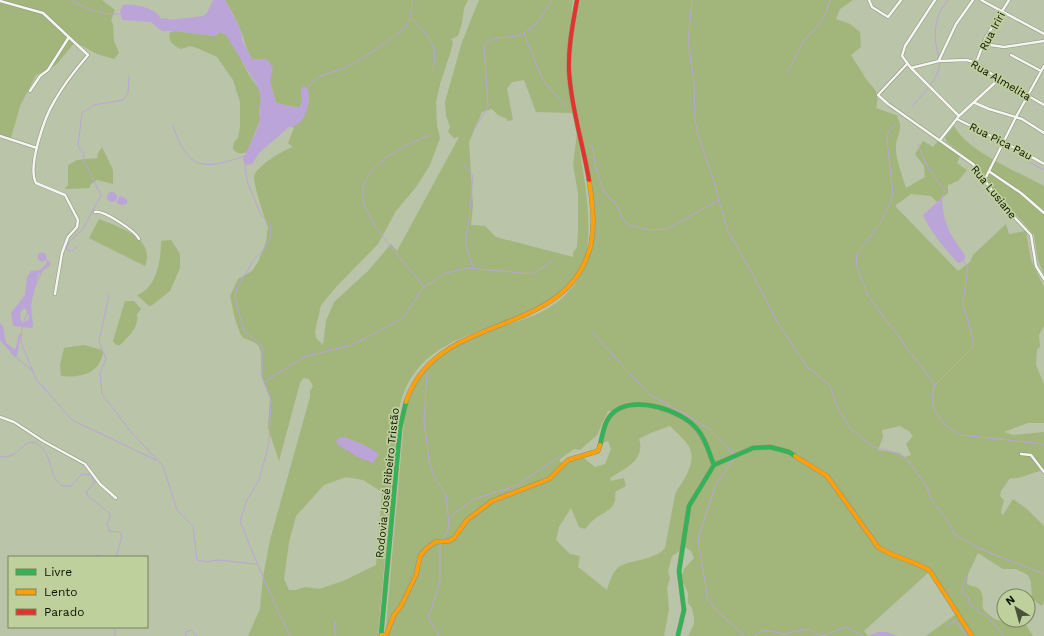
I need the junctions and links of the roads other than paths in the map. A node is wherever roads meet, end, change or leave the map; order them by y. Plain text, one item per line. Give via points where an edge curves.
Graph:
1 (0, 0) edge
2 (577, 0) edge
3 (869, 0) edge
4 (901, 0) edge
5 (935, 0) edge
6 (973, 0) edge
7 (980, 0) edge
8 (1009, 0) edge
9 (1002, 12) junction
10 (1044, 34) edge
11 (69, 37) junction
12 (1044, 41) edge
13 (983, 44) junction
14 (1011, 55) dead end
15 (939, 61) junction
16 (976, 63) junction
17 (907, 64) junction
18 (910, 68) junction
19 (1043, 69) edge
20 (999, 79) junction
21 (30, 91) dead end
22 (1027, 96) junction
23 (975, 103) junction
24 (1044, 105) edge
25 (1016, 117) junction
26 (958, 118) junction
27 (1044, 133) edge
28 (0, 136) edge
29 (940, 140) junction
30 (1004, 141) junction
31 (37, 148) junction
32 (1044, 164) edge
33 (990, 172) junction
34 (984, 181) junction
35 (95, 212) dead end
36 (1044, 213) edge
37 (139, 239) dead end
38 (1044, 279) edge
39 (55, 294) dead end
40 (0, 416) edge
41 (1021, 454) dead end
42 (714, 465) junction
43 (1044, 472) edge
44 (116, 498) dead end
45 (678, 635) edge
46 (381, 636) edge
47 (972, 636) edge

1 - 11 street via 43,13
2 - 46 street, Rodovia José Ribeiro Tristão via 571,34 569,71 592,207 593,232 589,252 578,274 558,297 526,315 450,346 426,365 413,384 405,404 400,428
3 - 4 street via 872,7 887,17
5 - 17 street via 902,51
6 - 15 street via 956,24
7 - 9 street
8 - 9 street, Rua Iriri
9 - 10 street
9 - 13 street, Rua Iriri
11 - 21 street via 48,70 40,76
11 - 31 street via 88,55 54,101
12 - 13 street via 1004,47
13 - 16 street, Rua Iriri
14 - 19 street
15 - 16 street, Rua Almelita via 961,59
15 - 18 street, Rua Almelita
16 - 20 street, Rua Almelita
17 - 18 street, Rua Pica Pau
17 - 29 street, Rua Lusiane via 878,95
18 - 26 street, Rua Pica Pau
19 - 22 street
20 - 22 street, Rua Almelita
20 - 23 street
22 - 24 street, Rua Almelita
22 - 25 street
23 - 25 street
23 - 26 street
25 - 27 street
25 - 30 street
26 - 29 street
26 - 30 street, Rua Pica Pau
28 - 31 street
29 - 34 street, Rua Lusiane via 973,164
30 - 32 street, Rua Pica Pau
30 - 33 street
31 - 39 street via 33,171 36,182 65,195 78,220 77,227 68,237 62,253
33 - 34 street
33 - 36 street via 1021,193
34 - 38 street, Rua Lusiane via 1000,203 1031,235 1036,266
35 - 37 street via 102,212 131,230
40 - 44 street via 85,464 100,484
41 - 43 street via 1031,455
42 - 45 street via 692,500 686,517 679,571 684,610
42 - 46 street via 701,434 690,422 648,405 632,404 617,408 608,418 598,452 568,460 551,478 492,501 467,520 454,538 435,542 426,549 420,556 416,574 393,617 388,633
42 - 47 street via 748,450 770,447 792,454 825,474 878,547 930,571

